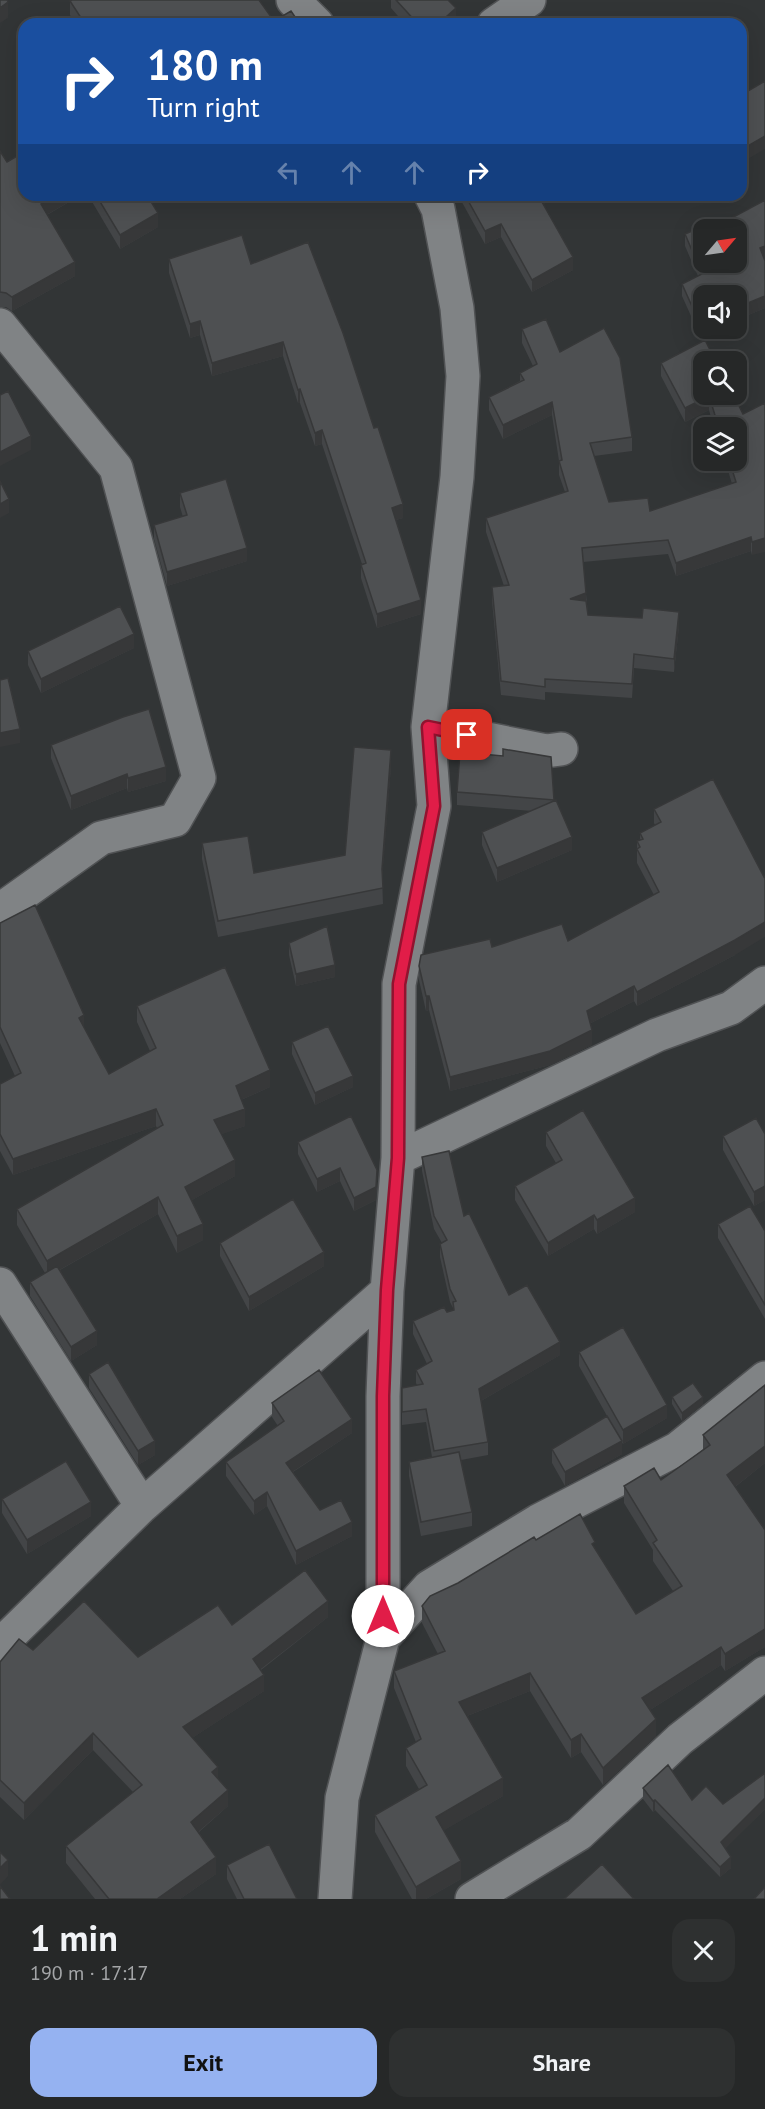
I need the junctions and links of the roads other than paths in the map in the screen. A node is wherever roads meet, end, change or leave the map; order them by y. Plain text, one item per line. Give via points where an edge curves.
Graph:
1 (293, 0) edge
2 (529, 0) edge
3 (310, 18) edge
4 (503, 18) edge
5 (434, 201) edge
6 (6, 345) edge
7 (428, 727) junction
8 (561, 749) dead end
9 (0, 910) edge
10 (765, 983) edge
11 (398, 1158) junction
12 (0, 1284) edge
13 (387, 1290) junction
14 (765, 1378) edge
15 (142, 1506) junction
16 (383, 1638) junction
17 (0, 1645) edge
18 (765, 1673) edge
19 (335, 1899) edge
20 (472, 1899) edge

1 - 3 street
2 - 4 street
5 - 7 street via 457,308 464,376 458,477
6 - 9 street via 116,468 199,777 175,820 101,838
7 - 8 street via 546,751
7 - 11 street via 434,806 399,984
10 - 11 street via 731,1008 657,1035
11 - 13 street
12 - 15 street
13 - 15 street
13 - 16 street
14 - 16 street via 678,1449 538,1521 429,1587
15 - 17 street
16 - 19 street via 342,1798
18 - 20 street via 680,1739 579,1834

